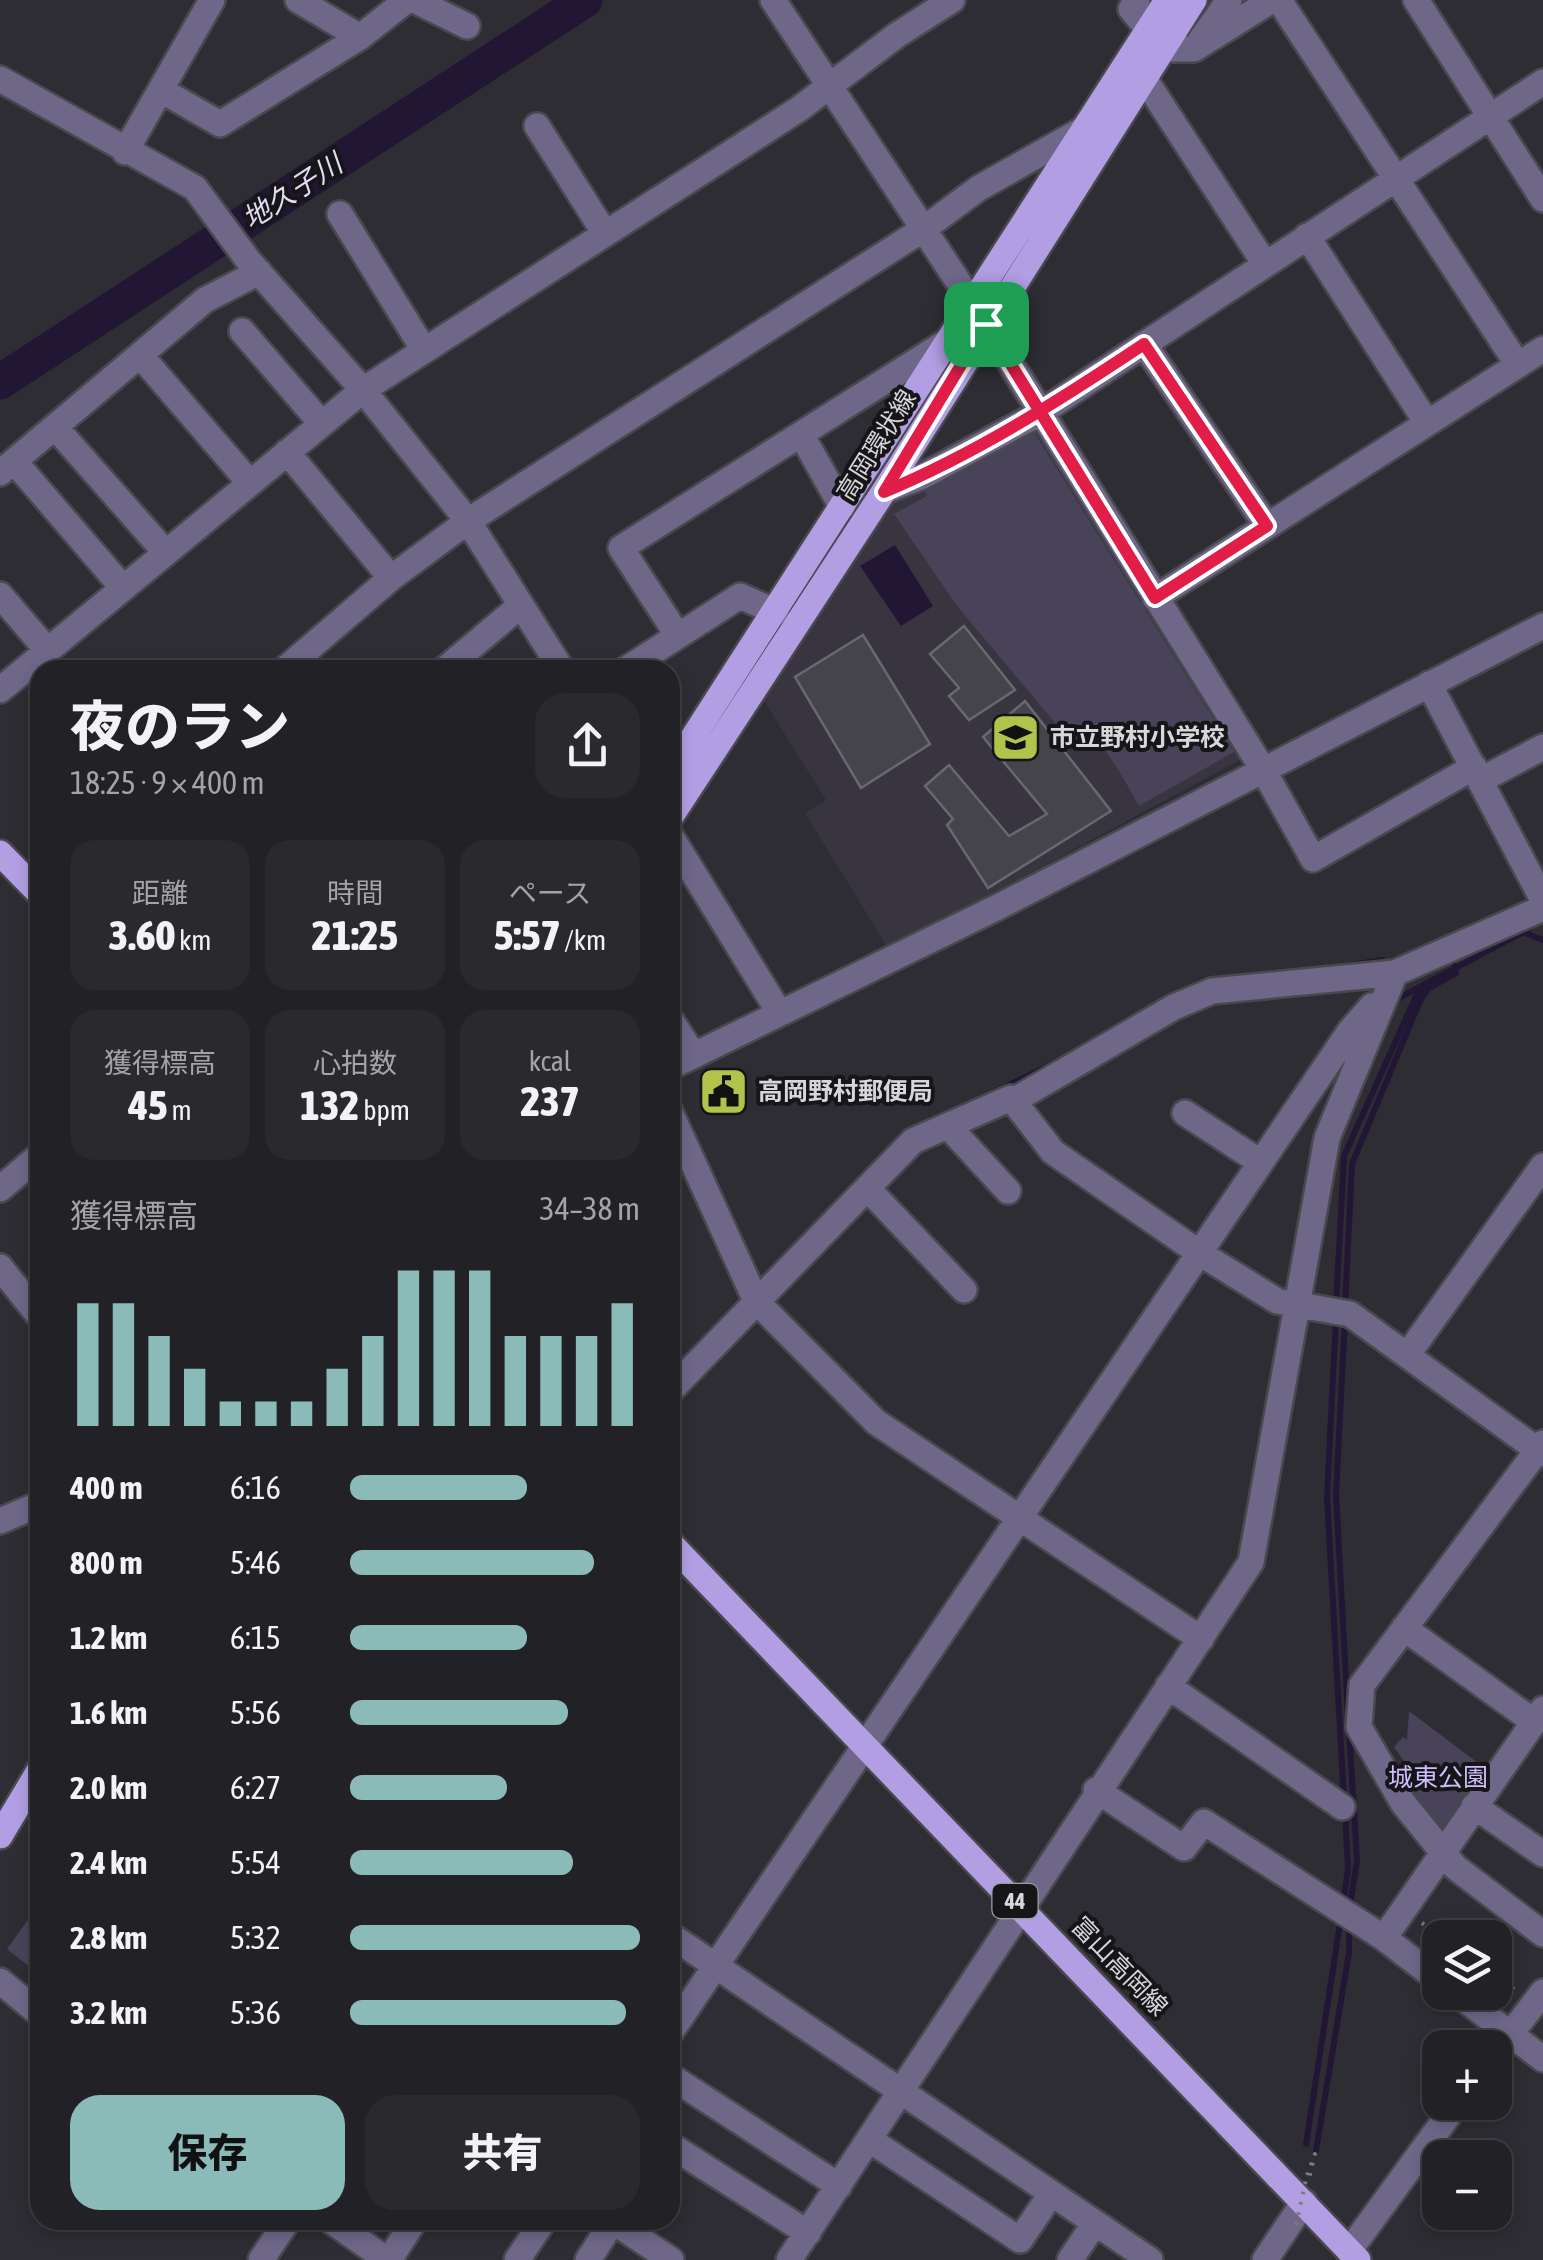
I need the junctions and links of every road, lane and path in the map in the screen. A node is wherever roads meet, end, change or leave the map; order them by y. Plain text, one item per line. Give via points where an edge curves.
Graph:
1 (298, 0) edge
2 (411, 0) edge
3 (774, 0) edge
4 (952, 0) edge
5 (1194, 0) edge
6 (1228, 0) edge
7 (1275, 0) edge
8 (1416, 0) edge
9 (202, 3) edge
10 (1158, 20) edge
11 (468, 26) dead end
12 (360, 37) junction
13 (1194, 50) junction
14 (1144, 78) junction
15 (0, 79) edge
16 (1543, 82) edge
17 (828, 86) junction
18 (160, 90) junction
19 (1490, 116) junction
20 (537, 126) dead end
21 (1084, 128) junction
22 (126, 152) junction
23 (1396, 178) junction
24 (1543, 199) edge
25 (340, 214) dead end
26 (925, 228) junction
27 (604, 232) junction
28 (1307, 236) junction
29 (1265, 264) junction
30 (254, 266) junction
31 (979, 314) junction
32 (242, 331) dead end
33 (948, 341) junction
34 (1144, 344) junction
35 (1543, 349) edge
36 (424, 350) junction
37 (140, 355) junction
38 (1518, 364) junction
39 (363, 390) junction
40 (1040, 413) junction
41 (1427, 423) junction
42 (322, 424) junction
43 (55, 427) junction
44 (801, 434) junction
45 (287, 452) junction
46 (7, 467) edge
47 (250, 483) junction
48 (884, 492) junction
49 (842, 507) junction
50 (468, 520) junction
51 (1267, 526) junction
52 (166, 553) junction
53 (391, 578) junction
54 (123, 588) junction
55 (0, 595) edge
56 (1155, 598) junction
57 (521, 605) junction
58 (776, 612) junction
59 (1543, 626) edge
60 (678, 636) junction
61 (48, 651) junction
62 (37, 660) edge
63 (296, 660) edge
64 (456, 660) edge
65 (556, 660) edge
66 (641, 660) edge
67 (30, 666) edge
68 (1429, 684) junction
69 (0, 690) edge
70 (1543, 746) edge
71 (680, 758) edge
72 (1264, 770) junction
73 (1477, 774) junction
74 (680, 803) edge
75 (680, 850) edge
76 (0, 852) edge
77 (30, 880) edge
78 (1543, 900) edge
79 (1543, 908) edge
80 (1390, 982) junction
81 (779, 1012) junction
82 (680, 1034) edge
83 (694, 1054) junction
84 (680, 1062) edge
85 (1013, 1101) junction
86 (1185, 1114) dead end
87 (948, 1126) junction
88 (680, 1134) edge
89 (1260, 1162) junction
90 (30, 1164) edge
91 (1543, 1166) edge
92 (0, 1189) edge
93 (868, 1189) junction
94 (1008, 1191) dead end
95 (1198, 1252) junction
96 (0, 1267) edge
97 (964, 1290) dead end
98 (753, 1295) junction
99 (30, 1304) edge
100 (1318, 1310) junction
101 (1408, 1354) junction
102 (680, 1379) edge
103 (1541, 1449) edge
104 (30, 1508) edge
105 (1020, 1519) junction
106 (0, 1520) edge
107 (680, 1554) edge
108 (1404, 1628) junction
109 (1201, 1639) junction
110 (1168, 1686) junction
111 (1538, 1715) edge
112 (865, 1746) junction
113 (30, 1786) edge
114 (1104, 1795) junction
115 (1474, 1806) junction
116 (1342, 1808) dead end
117 (0, 1836) edge
118 (1442, 1851) junction
119 (1543, 1854) edge
120 (1024, 1910) junction
121 (1543, 1934) edge
122 (1384, 1938) junction
123 (680, 1941) edge
124 (716, 1964) junction
125 (1422, 1967) edge
126 (0, 1980) edge
127 (1543, 1992) edge
128 (30, 2006) edge
129 (1471, 2010) edge
130 (680, 2018) edge
131 (1489, 2030) edge
132 (1512, 2031) edge
133 (1512, 2048) edge
134 (1543, 2060) edge
135 (680, 2083) edge
136 (902, 2091) junction
137 (1446, 2120) edge
138 (870, 2140) junction
139 (680, 2151) edge
140 (839, 2186) junction
141 (1051, 2194) junction
142 (1303, 2203) junction
143 (1095, 2224) junction
144 (281, 2230) edge
145 (344, 2230) edge
146 (408, 2230) edge
147 (537, 2230) edge
148 (606, 2230) edge
149 (626, 2230) edge
150 (808, 2233) junction
151 (1354, 2255) edge
152 (261, 2260) edge
153 (388, 2260) edge
154 (517, 2260) edge
155 (588, 2260) edge
156 (671, 2260) edge
157 (789, 2260) edge
158 (1070, 2260) edge
159 (1150, 2260) edge
160 (1265, 2260) edge

1 - 12 street
2 - 11 street
2 - 12 street
3 - 17 street
4 - 17 street
5 - 10 main road, 高岡環状線
6 - 13 street
7 - 13 street
7 - 23 street
8 - 19 street
9 - 18 street
10 - 13 street
10 - 14 main road, 高岡環状線
10 - 21 main road, 高岡環状線
12 - 18 street via 220,124
14 - 29 street
14 - 31 main road, 高岡環状線
15 - 22 street
16 - 19 street
17 - 26 street
17 - 27 street
18 - 22 street
19 - 23 street
19 - 24 street
20 - 27 street
21 - 26 street via 979,188
21 - 31 main road, 高岡環状線
22 - 30 street via 195,188
23 - 28 street
23 - 38 street
25 - 36 street
26 - 31 street
26 - 50 street
27 - 36 street
28 - 29 street
28 - 41 street
29 - 34 street
30 - 37 street
30 - 39 street
31 - 33 main road, 高岡環状線
31 - 40 street
31 - 48 main road, 高岡環状線
32 - 42 street
33 - 44 street
33 - 49 main road, 高岡環状線
34 - 40 street
34 - 51 street
35 - 38 street
36 - 39 street
37 - 43 street
37 - 47 street
38 - 41 street
39 - 42 street
39 - 50 street
40 - 48 street
40 - 56 street
41 - 51 street
42 - 45 street
43 - 46 street
43 - 52 street
44 - 49 street
44 - 60 street via 621,548
45 - 47 street
45 - 53 street
46 - 54 street
47 - 52 street
48 - 74 main road, 高岡環状線
49 - 58 main road, 高岡環状線
50 - 53 street
50 - 57 street
51 - 56 street
52 - 54 street
53 - 63 street
54 - 61 street
55 - 61 street
56 - 72 street
57 - 64 street
57 - 65 street
58 - 60 street via 740,596
58 - 71 main road, 高岡環状線
59 - 68 street
60 - 66 street
61 - 62 street
67 - 69 street
68 - 72 street
68 - 73 street
70 - 73 street
72 - 73 street via 1313,859
72 - 81 street via 909,939
73 - 78 street
75 - 81 street
76 - 77 main road
79 - 80 street
80 - 85 street via 1212,991
80 - 89 street
80 - 100 street via 1327,1138
81 - 83 street
82 - 83 street
83 - 84 street
85 - 87 street
85 - 95 street via 1052,1152
86 - 89 street
87 - 93 street via 914,1141
87 - 94 street
88 - 98 street
89 - 95 street
90 - 92 street
91 - 101 street
93 - 97 street
93 - 98 street
95 - 100 street via 1277,1300
95 - 105 street
96 - 99 street
98 - 102 street
98 - 105 street via 876,1422
100 - 101 street
100 - 109 street via 1250,1562
101 - 103 street
103 - 108 street
104 - 106 street
105 - 109 street
105 - 112 street
107 - 112 main road, 富山高岡線 / 44
108 - 111 street
108 - 118 street via 1362,1685 1359,1727 1403,1802
109 - 110 street
110 - 114 street
110 - 116 street
111 - 115 street
112 - 120 main road, 富山高岡線 / 44
112 - 124 street
113 - 117 main road
114 - 120 street
114 - 122 street via 1184,1848 1204,1822
115 - 118 street
115 - 119 street
118 - 121 street
118 - 122 street
120 - 136 street
120 - 142 main road, 富山高岡線 / 44
122 - 125 street
123 - 124 street
124 - 130 street
124 - 136 street
126 - 128 street
127 - 132 street
129 - 131 street
133 - 134 street
135 - 140 street
136 - 138 street
136 - 141 street
137 - 151 street
138 - 140 street
138 - 141 street via 1020,2240
139 - 150 street
140 - 150 street
141 - 143 street
142 - 142 path, bridge via 1307,2175 1315,2154
142 - 151 main road, 富山高岡線 / 44
142 - 160 street
143 - 158 street
143 - 159 street
144 - 152 street
145 - 153 street
146 - 153 street
147 - 154 street
148 - 155 street
149 - 156 street
150 - 157 street

